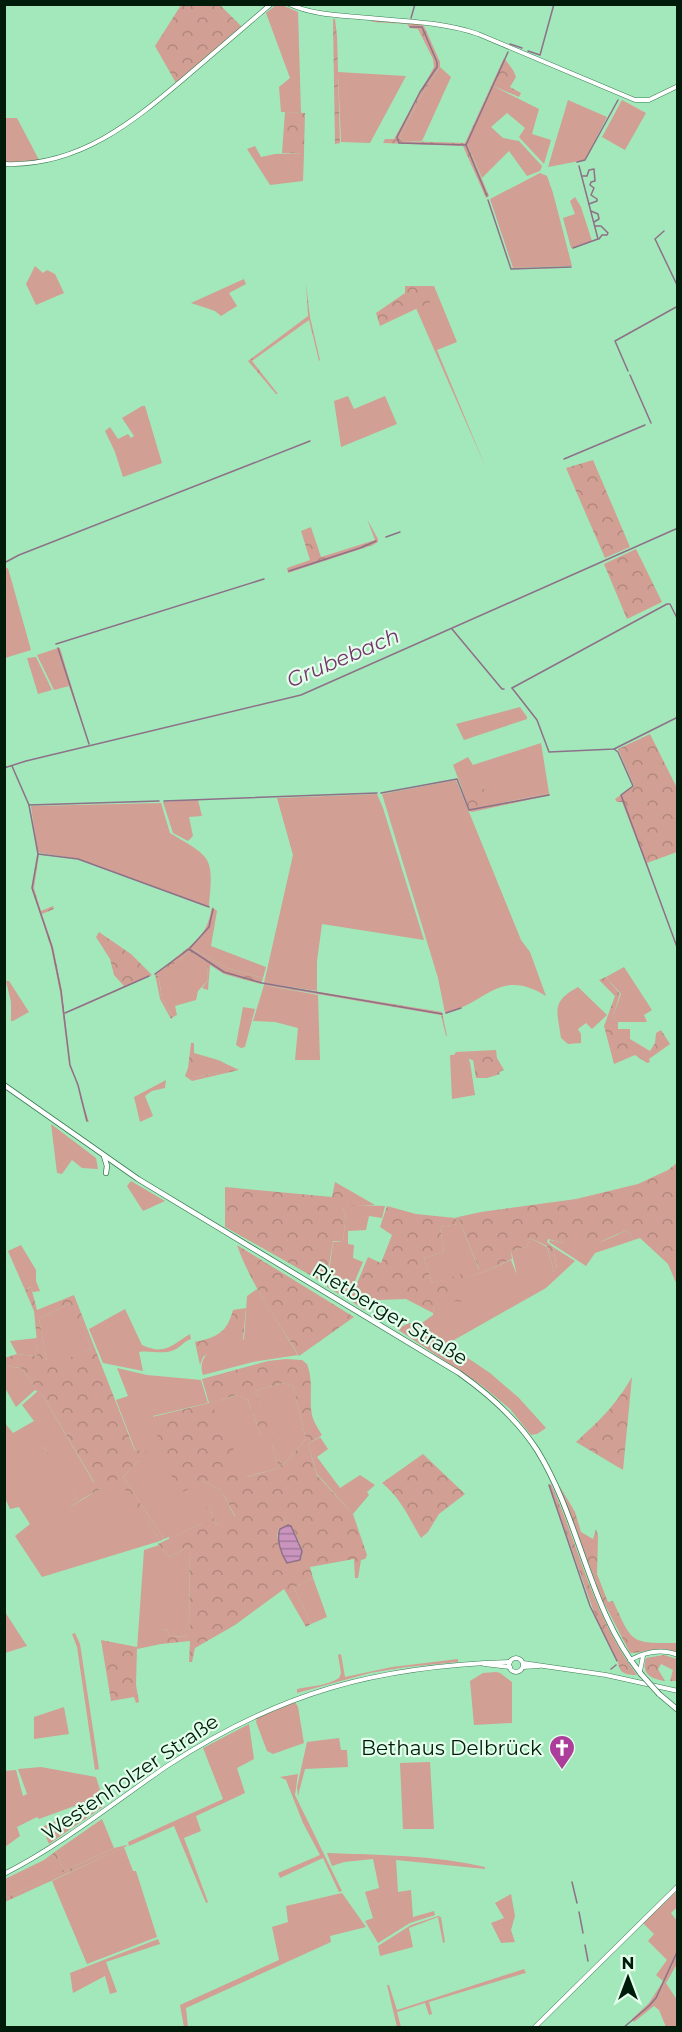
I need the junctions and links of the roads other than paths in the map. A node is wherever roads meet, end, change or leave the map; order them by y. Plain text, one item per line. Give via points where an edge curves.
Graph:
1 (271, 4) edge
2 (289, 4) edge
3 (678, 86) edge
4 (4, 164) edge
5 (4, 1085) edge
6 (104, 1156) junction
7 (106, 1173) dead end
8 (645, 1654) junction
9 (678, 1655) edge
10 (631, 1662) junction
11 (510, 1665) junction
12 (523, 1665) junction
13 (641, 1674) junction
14 (678, 1690) edge
15 (678, 1710) edge
16 (4, 1874) edge
17 (678, 1886) edge
18 (534, 2028) edge

1 - 4 main road via 151,107 105,139 58,158
2 - 3 main road via 320,14 455,27 635,100 654,99
5 - 6 main road, Rietberger Straße
6 - 7 main road
6 - 10 main road, Rietberger Straße via 459,1373 507,1412 543,1460 602,1609
8 - 9 main road via 662,1651
8 - 10 main road
8 - 13 main road
10 - 13 main road, Rietberger Straße
11 - 12 main road via 516,1658
11 - 12 main road via 517,1672
11 - 16 main road, Westenholzer Straße via 407,1670 314,1692 264,1712 191,1751 61,1843
12 - 14 main road via 598,1674
13 - 15 main road, Rietberger Straße, bridge
17 - 18 main road

